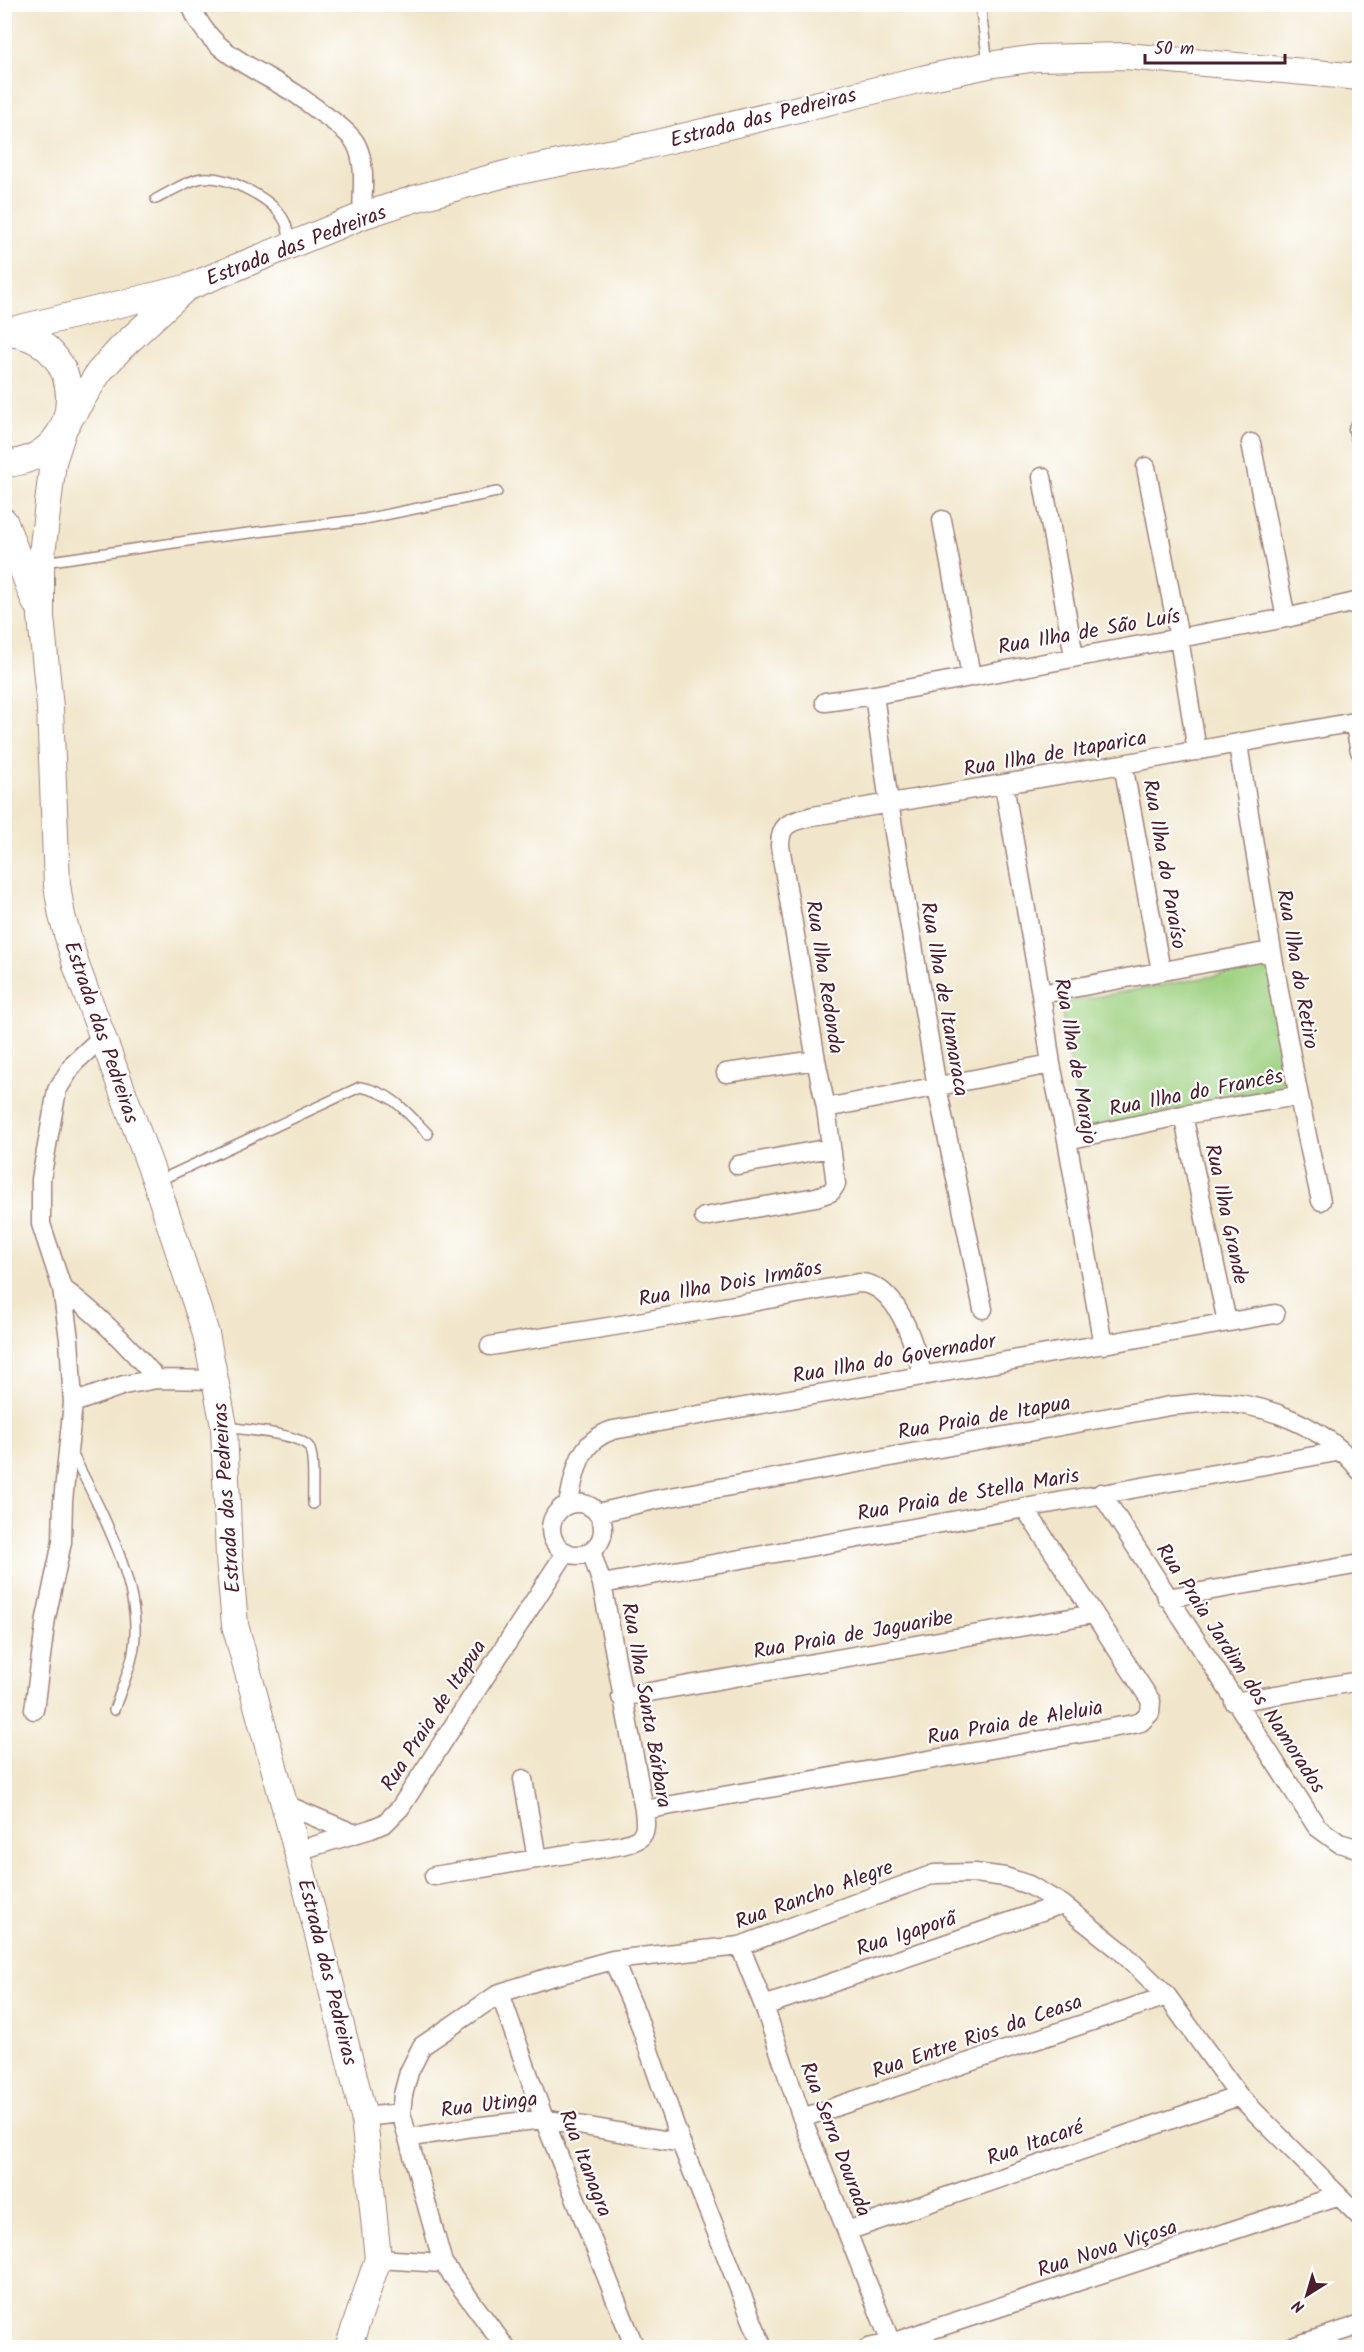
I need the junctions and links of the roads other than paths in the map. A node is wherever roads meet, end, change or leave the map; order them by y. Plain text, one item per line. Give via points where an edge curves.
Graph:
1 (191, 4) edge
2 (980, 4) edge
3 (988, 65) junction
4 (1359, 77) edge
5 (156, 199) dead end
6 (362, 216) junction
7 (290, 245) junction
8 (186, 288) junction
9 (5, 332) edge
10 (64, 428) junction
11 (1251, 443) dead end
12 (4, 464) edge
13 (1146, 467) dead end
14 (1042, 477) dead end
15 (497, 492) dead end
16 (942, 520) dead end
17 (4, 521) edge
18 (41, 562) junction
19 (1359, 601) edge
20 (40, 617) junction
21 (1286, 618) junction
22 (1179, 638) junction
23 (1074, 657) junction
24 (971, 676) junction
25 (874, 695) junction
26 (825, 702) dead end
27 (1357, 721) edge
28 (1238, 744) junction
29 (1197, 751) junction
30 (1359, 751) edge
31 (1124, 764) junction
32 (1004, 784) junction
33 (889, 803) junction
34 (781, 852) joint
35 (1270, 951) junction
36 (1161, 971) junction
37 (1041, 994) junction
38 (102, 1037) junction
39 (816, 1060) junction
40 (1051, 1064) junction
41 (726, 1073) dead end
42 (937, 1087) junction
43 (1297, 1096) junction
44 (826, 1108) junction
45 (1182, 1115) junction
46 (428, 1134) dead end
47 (1067, 1140) junction
48 (830, 1148) junction
49 (738, 1165) dead end
50 (156, 1182) junction
51 (1321, 1200) dead end
52 (704, 1217) dead end
53 (62, 1288) junction
54 (983, 1309) dead end
55 (1275, 1314) dead end
56 (1227, 1322) junction
57 (1103, 1345) junction
58 (490, 1346) dead end
59 (923, 1376) junction
60 (157, 1379) junction
61 (217, 1380) junction
62 (73, 1403) junction
63 (224, 1426) junction
64 (69, 1446) junction
65 (1342, 1451) junction
66 (1359, 1472) edge
67 (1101, 1493) junction
68 (313, 1504) dead end
69 (568, 1504) junction
70 (1024, 1507) junction
71 (598, 1513) junction
72 (591, 1551) junction
73 (566, 1552) junction
74 (1359, 1563) edge
75 (602, 1584) junction
76 (1167, 1598) junction
77 (1093, 1614) junction
78 (1359, 1681) edge
79 (621, 1697) junction
80 (1234, 1702) junction
81 (34, 1710) dead end
82 (114, 1710) dead end
83 (523, 1779) dead end
84 (284, 1804) junction
85 (644, 1810) junction
86 (356, 1834) junction
87 (1359, 1849) edge
88 (297, 1851) junction
89 (537, 1859) junction
90 (434, 1876) dead end
91 (1062, 1904) junction
92 (740, 1946) junction
93 (613, 1960) junction
94 (500, 1993) junction
95 (1167, 1996) junction
96 (764, 2006) junction
97 (1239, 2096) junction
98 (401, 2113) junction
99 (364, 2117) junction
100 (802, 2118) junction
101 (544, 2119) junction
102 (408, 2138) junction
103 (681, 2143) junction
104 (1337, 2196) junction
105 (1359, 2217) edge
106 (847, 2231) junction
107 (378, 2259) junction
108 (443, 2263) junction
109 (1359, 2325) edge
110 (892, 2345) edge
111 (348, 2348) edge
112 (506, 2348) edge
113 (635, 2348) edge
114 (763, 2348) edge
115 (868, 2348) edge
116 (1289, 2348) edge

1 - 6 street via 206,34 233,58 297,95 355,142 362,162
2 - 3 lane
3 - 4 street, Estrada das Pedreiras via 1037,58 1126,56
3 - 6 street, Estrada das Pedreiras via 649,145 509,173
5 - 7 lane via 200,178 216,178 249,190 274,207 285,221
6 - 7 street, Estrada das Pedreiras
7 - 8 street, Estrada das Pedreiras
8 - 9 street
8 - 10 street via 99,372
9 - 10 street via 28,337 47,348 61,365 70,396
10 - 12 street via 36,456
10 - 18 street, Estrada das Pedreiras via 53,462
11 - 21 street
13 - 22 street
14 - 23 street
15 - 18 lane via 365,519
16 - 24 street
17 - 20 street, Estrada das Pedreiras
18 - 20 street, Estrada das Pedreiras
19 - 21 street, Rua Ilha de São Luís
20 - 38 street, Estrada das Pedreiras via 50,708 57,885 76,965
21 - 22 street, Rua Ilha de São Luís
22 - 23 street, Rua Ilha de São Luís
22 - 29 street
23 - 24 street, Rua Ilha de São Luís
24 - 25 street, Rua Ilha de São Luís
25 - 26 street, Rua Ilha de São Luís
25 - 33 street, Rua Ilha de Itamaraca
27 - 28 street, Rua Ilha de Itaparica
27 - 30 street
28 - 29 street, Rua Ilha de Itaparica
28 - 35 street, Rua Ilha do Retiro
29 - 31 street, Rua Ilha de Itaparica
31 - 32 street, Rua Ilha de Itaparica
31 - 36 street, Rua Ilha do Paraíso
32 - 33 street, Rua Ilha de Itaparica
32 - 37 street, Rua Ilha de Marajo
33 - 34 street, Rua Ilha de Itaparica via 794,821 783,830
33 - 42 street, Rua Ilha de Itamaraca
34 - 39 street, Rua Ilha Redonda
35 - 36 street
35 - 43 street, Rua Ilha do Retiro
36 - 37 street
37 - 40 street, Rua Ilha de Marajo
38 - 50 street, Estrada das Pedreiras
38 - 53 street via 74,1063 57,1090 41,1179 41,1224
39 - 41 street
39 - 44 street, Rua Ilha Redonda
40 - 42 street
40 - 47 street, Rua Ilha de Marajo
42 - 44 street
42 - 54 street, Rua Ilha de Itamaraca
43 - 45 street, Rua Ilha do Francês
43 - 51 street, Rua Ilha do Retiro
44 - 48 street, Rua Ilha Redonda
45 - 47 street, Rua Ilha do Francês
45 - 56 street, Rua Ilha Grande
46 - 50 lane via 395,1101 379,1090 360,1087
47 - 57 street, Rua Ilha de Marajo
48 - 49 street
48 - 52 street, Rua Ilha Redonda via 836,1184 831,1192
50 - 61 street, Estrada das Pedreiras
53 - 60 street via 90,1308
53 - 62 street
55 - 56 street, Rua Ilha do Governador
56 - 57 street, Rua Ilha do Governador
57 - 59 street, Rua Ilha do Governador
58 - 59 street, Rua Ilha Dois Irmãos via 869,1283 902,1316
59 - 69 street, Rua Ilha do Governador via 603,1434 594,1438 579,1458
60 - 61 street
60 - 62 street via 124,1385
61 - 63 street, Estrada das Pedreiras
62 - 64 street
63 - 68 lane via 303,1442 312,1455
63 - 84 street, Estrada das Pedreiras via 235,1625
64 - 81 street via 62,1542 46,1618
64 - 82 lane via 109,1527 126,1574 134,1614 133,1655
65 - 66 street, Rua Praia de Itapua
65 - 67 street, Rua Praia de Stella Maris
65 - 71 street, Rua Praia de Itapua via 1299,1421 1212,1402 1170,1406
67 - 70 street, Rua Praia de Stella Maris
67 - 76 street, Rua Praia Jardim dos Namorados
69 - 71 street via 584,1503
69 - 73 street via 555,1515 551,1532
70 - 75 street, Rua Praia de Stella Maris
70 - 77 street, Rua Praia de Aleluia
71 - 72 street via 604,1529
72 - 73 street via 574,1555
72 - 75 street, Rua Ilha Santa Bárbara
73 - 86 street, Rua Praia de Itapua via 400,1808 385,1823
74 - 76 street
75 - 79 street, Rua Ilha Santa Bárbara
76 - 80 street, Rua Praia Jardim dos Namorados
77 - 79 street, Rua Praia de Jaguaribe
77 - 85 street, Rua Praia de Aleluia via 1150,1701 1150,1713 1141,1722
78 - 80 street
79 - 85 street, Rua Ilha Santa Bárbara
80 - 87 street, Rua Praia Jardim dos Namorados via 1317,1827 1339,1844
83 - 89 street
84 - 86 street
84 - 88 street, Estrada das Pedreiras
85 - 89 street, Rua Ilha Santa Bárbara via 644,1832 637,1841
86 - 88 street, Rua Praia de Itapua
88 - 99 street, Estrada das Pedreiras
89 - 90 street, Rua Ilha Santa Bárbara
91 - 92 street, Rua Rancho Alegre via 1029,1885 1005,1877 934,1874
91 - 95 street, Rua Rancho Alegre via 1121,1951
91 - 96 street, Rua Igaporã
92 - 93 street, Rua Rancho Alegre
92 - 96 street, Rua Serra Dourada
93 - 94 street, Rua Rancho Alegre
93 - 103 street via 636,2013
94 - 98 street, Rua Rancho Alegre via 422,2046 409,2072
94 - 101 street, Rua Itanagra
95 - 97 street, Rua Rancho Alegre
95 - 100 street, Rua Entre Rios da Ceasa
96 - 100 street, Rua Serra Dourada
97 - 104 street, Rua Rancho Alegre
97 - 106 street, Rua Itacaré
98 - 99 street
98 - 102 street, Rua Rancho Alegre
99 - 107 street, Estrada das Pedreiras
100 - 106 street, Rua Serra Dourada
101 - 102 street, Rua Utinga
101 - 103 street, Rua Utinga
101 - 113 street, Rua Itanagra
102 - 108 street, Rua Rancho Alegre
103 - 114 street
104 - 105 street, Rua Rancho Alegre
104 - 110 street, Rua Nova Viçosa
106 - 110 street, Rua Serra Dourada
107 - 108 street
107 - 111 street, Estrada das Pedreiras
108 - 112 street, Rua Rancho Alegre
109 - 116 street
110 - 115 street, Rua Nova Viçosa

